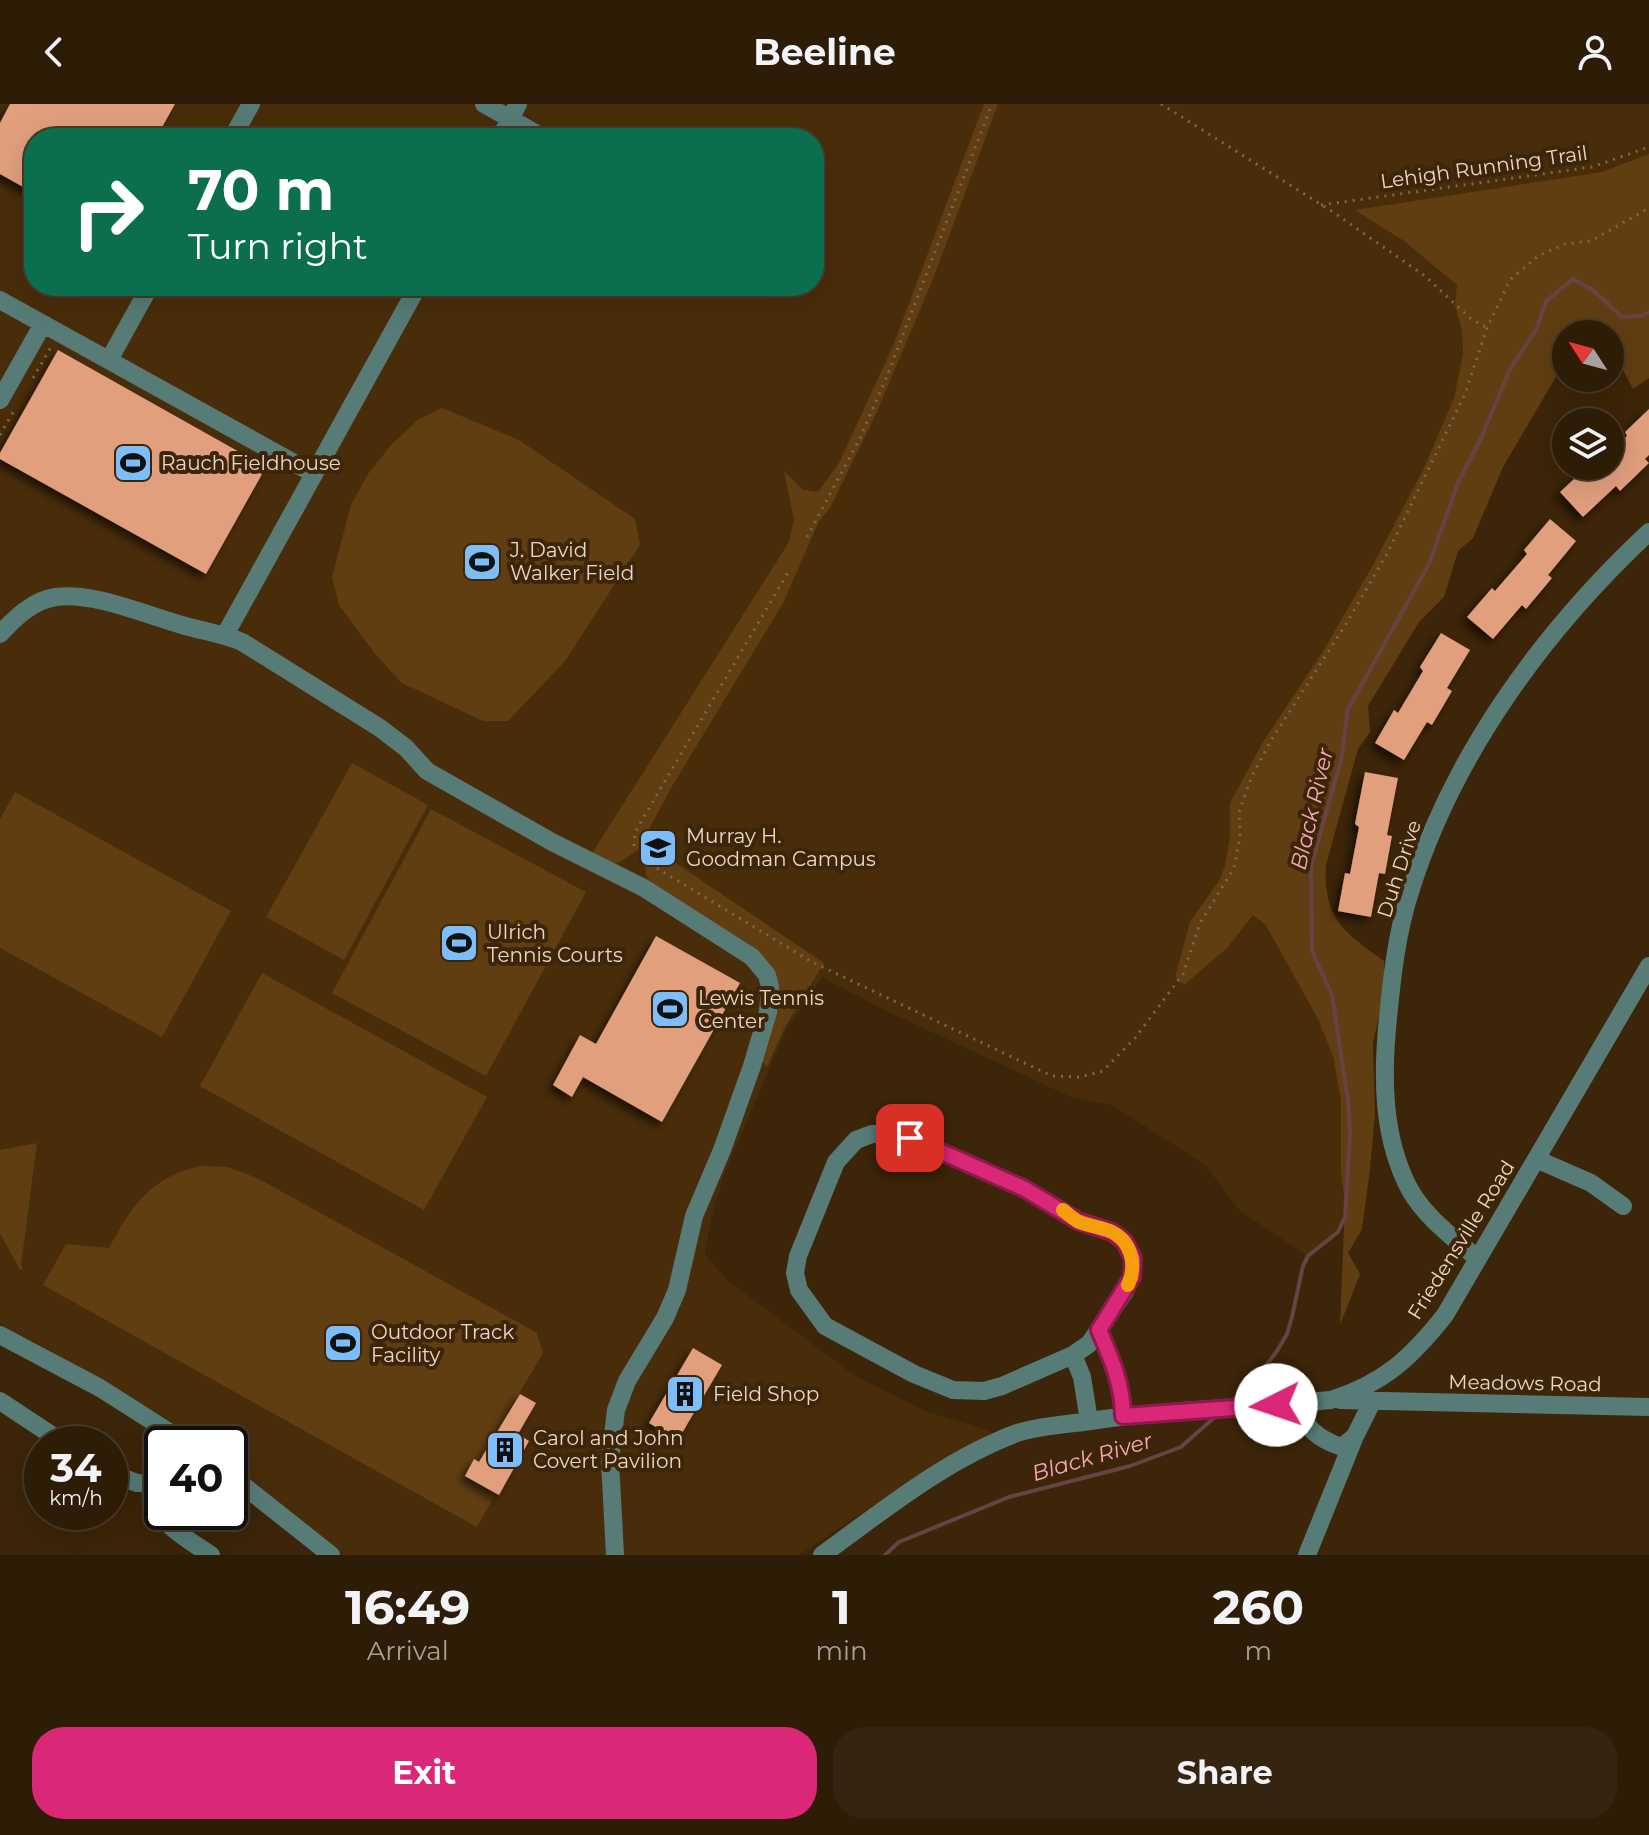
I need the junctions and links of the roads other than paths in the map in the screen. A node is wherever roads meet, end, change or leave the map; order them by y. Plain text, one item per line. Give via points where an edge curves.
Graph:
1 (251, 104) edge
2 (484, 104) edge
3 (514, 111) edge
4 (238, 128) edge
5 (533, 128) edge
6 (144, 296) edge
7 (412, 296) edge
8 (0, 300) edge
9 (43, 324) junction
10 (109, 360) junction
11 (0, 400) edge
12 (314, 474) junction
13 (1649, 532) edge
14 (0, 634) edge
15 (225, 635) junction
16 (1649, 966) edge
17 (1536, 1159) junction
18 (1623, 1206) dead end
19 (1478, 1259) junction
20 (1099, 1330) junction
21 (0, 1335) edge
22 (1073, 1355) junction
23 (1377, 1382) junction
24 (1331, 1400) junction
25 (0, 1401) edge
26 (1372, 1402) junction
27 (1401, 1403) junction
28 (1292, 1404) junction
29 (1649, 1407) edge
30 (1123, 1416) junction
31 (1089, 1421) junction
32 (38, 1426) edge
33 (160, 1426) edge
34 (1355, 1436) junction
35 (248, 1489) edge
36 (174, 1530) edge
37 (211, 1555) edge
38 (331, 1555) edge
39 (615, 1555) edge
40 (822, 1555) edge
41 (1307, 1555) edge

1 - 4 street
2 - 3 street
3 - 5 street
6 - 10 street
7 - 12 street
8 - 9 street
9 - 10 street
9 - 11 street
10 - 12 street
12 - 15 street
13 - 19 street, Duh Drive via 1592,589 1503,702 1441,813 1409,894 1386,1034 1391,1132 1398,1164 1421,1207
14 - 15 street via 40,602 78,597
15 - 39 street via 380,728 427,771 644,888 752,957 767,975 768,1012 694,1216 677,1290 616,1410 610,1461
16 - 17 street, Friedensville Road
17 - 18 street via 1591,1183
17 - 19 street, Friedensville Road
19 - 23 street, Friedensville Road via 1432,1331
20 - 22 street
20 - 22 street via 1132,1277 1133,1258 1112,1232 1078,1221 1025,1189 910,1138 872,1134 844,1150 809,1223 795,1273 799,1290 825,1326 953,1390 984,1391
20 - 30 street via 1116,1370
21 - 33 street
22 - 31 street
23 - 24 street, Friedensville Road
23 - 27 street via 1388,1398
24 - 26 street, Meadows Road
24 - 28 street, Friedensville Road
25 - 32 street
26 - 27 street, Meadows Road
26 - 34 street
27 - 29 street, Meadows Road
28 - 30 street, Friedensville Road
28 - 34 street via 1324,1442 1342,1447
30 - 31 street, Friedensville Road
31 - 40 street, Friedensville Road via 1043,1426 973,1453 925,1480
34 - 41 street
35 - 38 street
36 - 37 street

